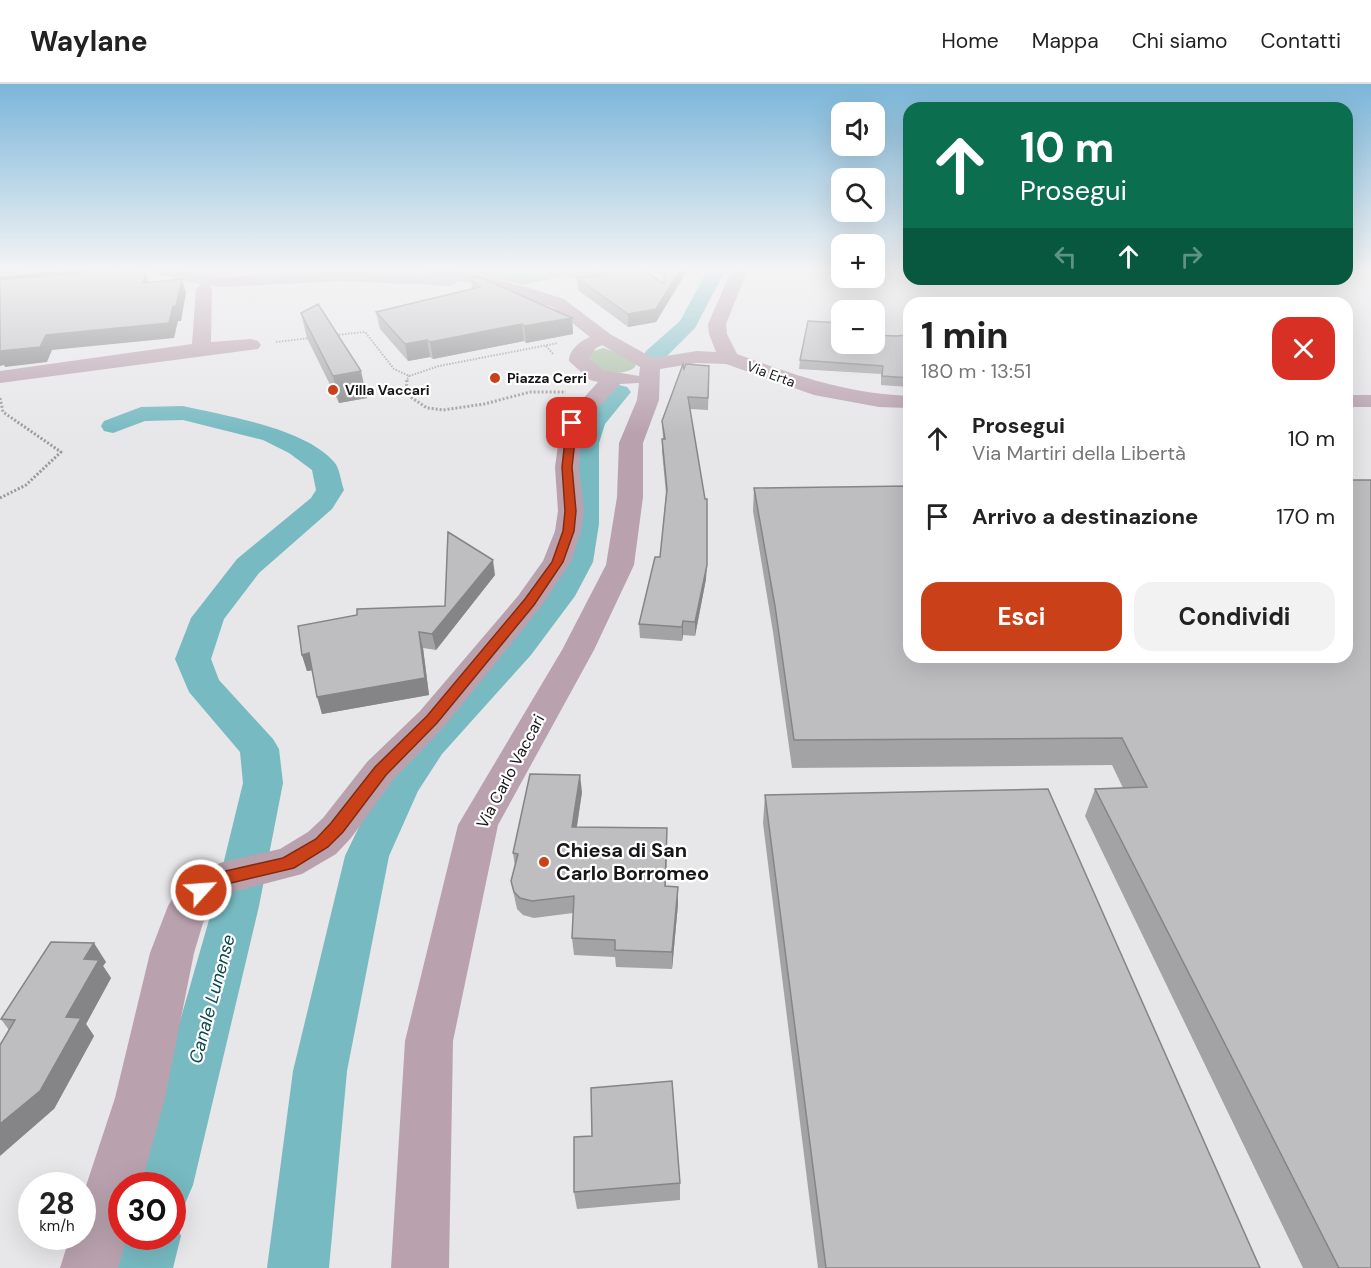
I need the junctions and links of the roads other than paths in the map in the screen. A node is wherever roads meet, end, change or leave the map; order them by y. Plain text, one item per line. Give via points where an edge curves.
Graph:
1 (201, 324) edge
2 (585, 324) edge
3 (717, 324) edge
4 (603, 338) junction
5 (251, 345) road end
6 (201, 349) junction
7 (729, 358) junction
8 (638, 374) junction
9 (3, 377) edge
10 (1353, 401) edge
11 (1371, 401) edge
12 (903, 402) edge
13 (89, 1268) edge
14 (420, 1268) edge

1 - 6 street
2 - 4 street
3 - 7 street
4 - 8 street
4 - 8 street via 589,344 579,361 597,376
5 - 6 street
6 - 9 street
7 - 8 street, Via Erta via 697,357
7 - 12 street, Via Erta via 814,389
8 - 13 street via 572,423 567,467 571,511 557,562 529,602 432,719 381,771 337,828 310,852 280,866 223,878 201,890 183,919 140,1098
8 - 14 street, Via Carlo Vaccari via 648,400 631,443 630,497 620,566 578,650 478,825 429,1041
10 - 11 street

